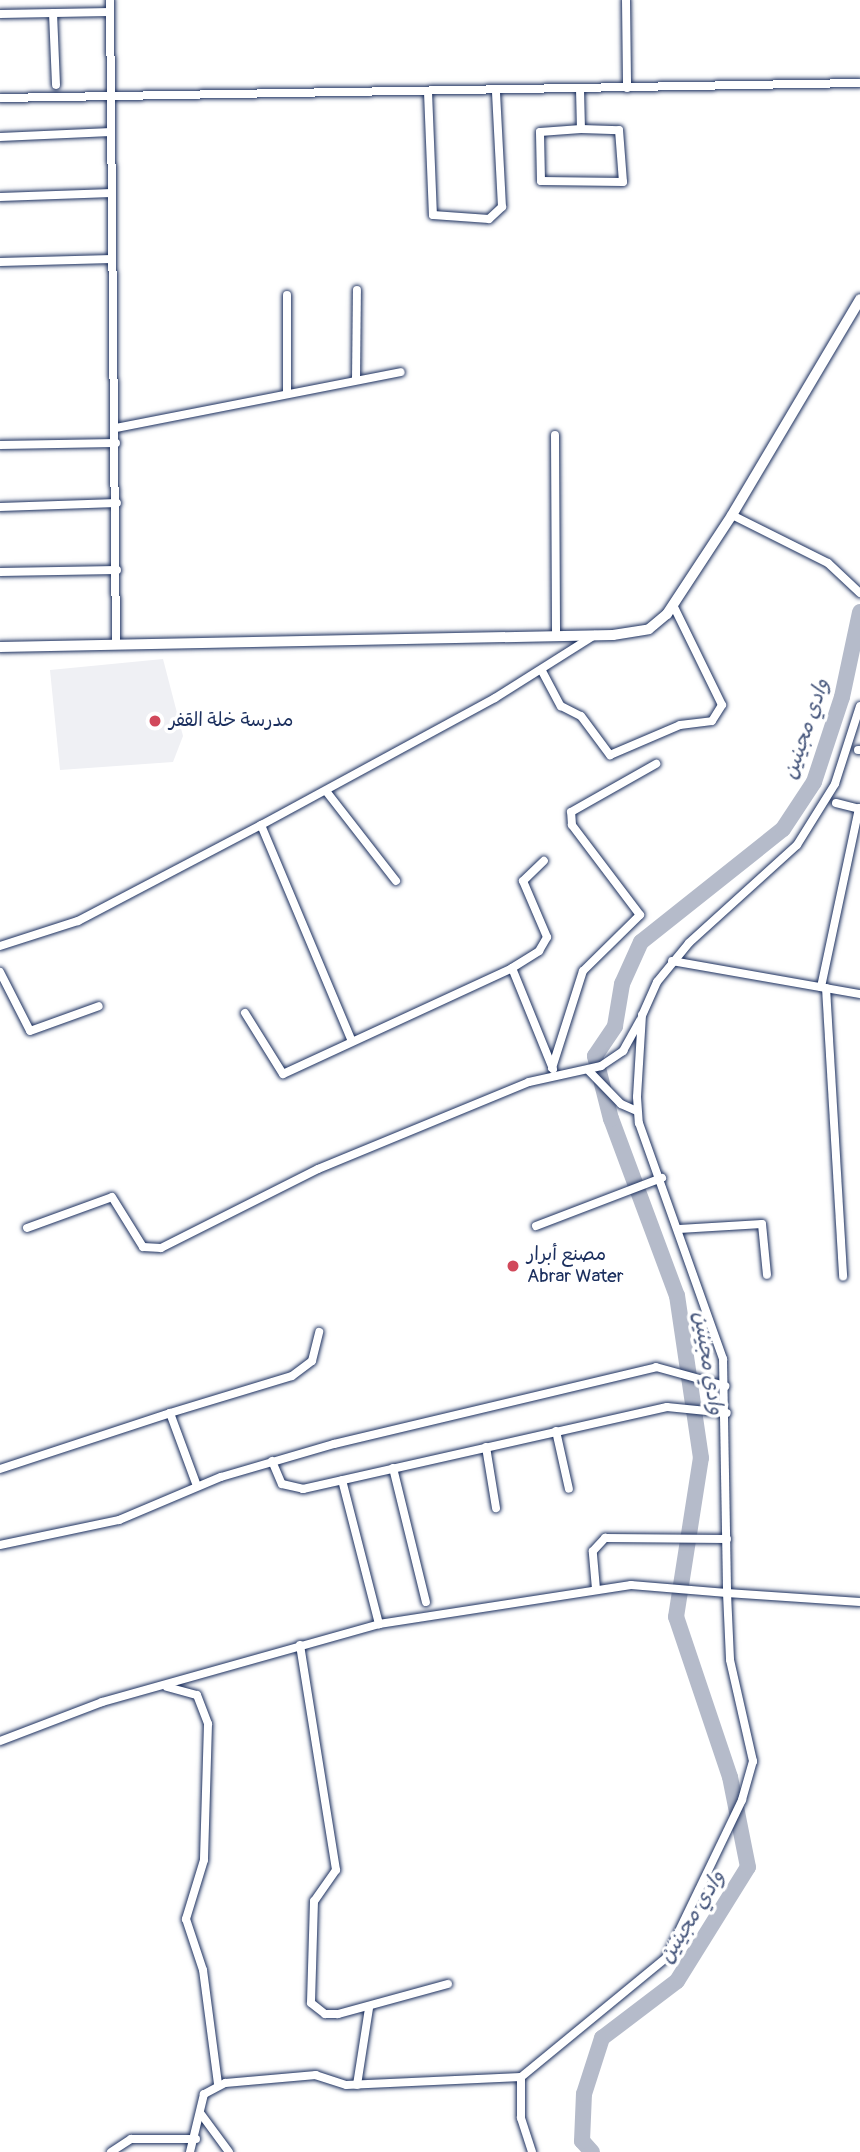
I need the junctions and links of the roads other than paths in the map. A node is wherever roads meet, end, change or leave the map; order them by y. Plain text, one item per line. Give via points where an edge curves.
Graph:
1 (110, 0) edge
2 (626, 0) edge
3 (110, 12) junction
4 (53, 13) junction
5 (0, 14) edge
6 (860, 83) edge
7 (56, 85) dead end
8 (627, 88) junction
9 (580, 89) junction
10 (496, 91) junction
11 (428, 92) junction
12 (111, 96) junction
13 (0, 98) edge
14 (581, 129) junction
15 (111, 132) junction
16 (0, 136) edge
17 (112, 193) junction
18 (0, 197) edge
19 (112, 259) junction
20 (0, 262) edge
21 (356, 290) dead end
22 (287, 295) dead end
23 (860, 299) edge
24 (401, 372) dead end
25 (356, 380) junction
26 (287, 394) junction
27 (116, 428) junction
28 (555, 435) dead end
29 (116, 443) junction
30 (0, 445) edge
31 (117, 503) junction
32 (0, 507) edge
33 (732, 515) junction
34 (117, 570) junction
35 (0, 572) edge
36 (860, 593) edge
37 (673, 605) junction
38 (595, 635) junction
39 (556, 636) junction
40 (116, 645) junction
41 (0, 647) edge
42 (542, 671) junction
43 (860, 706) edge
44 (656, 764) dead end
45 (326, 791) junction
46 (836, 803) dead end
47 (859, 808) edge
48 (261, 825) junction
49 (544, 861) dead end
50 (396, 881) dead end
51 (0, 946) edge
52 (672, 961) junction
53 (512, 968) junction
54 (0, 972) edge
55 (823, 988) junction
56 (860, 994) edge
57 (99, 1006) dead end
58 (245, 1013) dead end
59 (642, 1015) junction
60 (352, 1041) junction
61 (555, 1070) junction
62 (589, 1071) junction
63 (637, 1111) junction
64 (662, 1178) junction
65 (536, 1226) dead end
66 (27, 1228) dead end
67 (679, 1229) junction
68 (767, 1275) dead end
69 (843, 1276) dead end
70 (319, 1332) dead end
71 (725, 1386) junction
72 (170, 1413) junction
73 (727, 1413) junction
74 (556, 1431) junction
75 (486, 1447) junction
76 (272, 1461) junction
77 (393, 1468) junction
78 (0, 1469) edge
79 (342, 1480) junction
80 (197, 1486) junction
81 (569, 1489) dead end
82 (496, 1508) dead end
83 (727, 1539) junction
84 (0, 1545) edge
85 (596, 1589) junction
86 (727, 1593) junction
87 (426, 1602) dead end
88 (860, 1602) edge
89 (379, 1624) junction
90 (300, 1645) junction
91 (162, 1686) junction
92 (0, 1741) edge
93 (448, 1984) dead end
94 (369, 2008) junction
95 (521, 2077) junction
96 (218, 2084) junction
97 (357, 2085) junction
98 (201, 2114) junction
99 (196, 2139) junction
100 (111, 2152) edge
101 (190, 2152) edge
102 (229, 2152) edge
103 (532, 2152) edge

1 - 3 street
2 - 8 street
3 - 4 street
3 - 12 street
4 - 5 street
4 - 7 street
6 - 8 street
8 - 9 street
9 - 10 street
9 - 14 street
10 - 11 street
10 - 11 street via 502,207 489,219 433,215
11 - 12 street
12 - 13 street
12 - 15 street
14 - 14 street via 540,132 541,181 623,182 620,130
15 - 16 street
15 - 17 street
17 - 18 street
17 - 19 street
19 - 20 street
19 - 27 street
21 - 25 street
22 - 26 street
23 - 33 street
24 - 25 street
25 - 26 street
26 - 27 street
27 - 29 street
28 - 39 street
29 - 30 street
29 - 31 street
31 - 32 street
31 - 34 street
33 - 36 street via 828,563
33 - 37 street
34 - 35 street
34 - 40 street
37 - 38 street via 649,629
37 - 42 street via 722,705 712,721 680,725 610,755 581,716 561,706
38 - 39 street
38 - 42 street
39 - 40 street
40 - 41 street
42 - 45 street
43 - 52 street via 835,785 797,845
44 - 61 street via 571,812 572,825 640,915 583,971
45 - 48 street
45 - 50 street
46 - 47 street
47 - 55 street
48 - 51 street via 78,921
48 - 60 street
49 - 53 street via 523,881 547,937 539,951
52 - 55 street
52 - 59 street
53 - 60 street
53 - 61 street
54 - 57 street via 30,1031
55 - 56 street
55 - 69 street
58 - 60 street via 278,1073
59 - 62 street via 623,1051
59 - 63 street
61 - 62 street
61 - 66 street via 318,1169 161,1248 142,1247 112,1197
62 - 63 street via 605,1089
63 - 64 street
64 - 65 street via 628,1196
64 - 67 street
67 - 68 street via 762,1224
67 - 71 street via 715,1325
70 - 72 street via 312,1361 292,1376
71 - 73 street
71 - 76 street via 675,1368 531,1395
72 - 78 street
72 - 80 street
73 - 74 street via 686,1407
73 - 83 street
74 - 75 street
74 - 81 street
75 - 77 street
75 - 82 street
76 - 79 street via 290,1489
76 - 80 street
77 - 79 street
77 - 87 street
79 - 89 street
80 - 84 street via 119,1520
83 - 85 street via 671,1536 599,1541 593,1551
83 - 86 street
85 - 86 street
85 - 89 street
86 - 88 street
86 - 95 street via 730,1660 752,1743 742,1800 666,1958
89 - 90 street
90 - 91 street
90 - 94 street via 337,1870 314,1901 309,1994 325,2014
91 - 92 street
91 - 96 street via 198,1695 208,1724 204,1860 186,1919 202,1970
93 - 94 street
94 - 97 street
95 - 97 street
95 - 103 street via 521,2118
96 - 97 street via 316,2075
96 - 98 street via 204,2094
98 - 99 street
98 - 102 street
99 - 100 street via 131,2139
99 - 101 street

